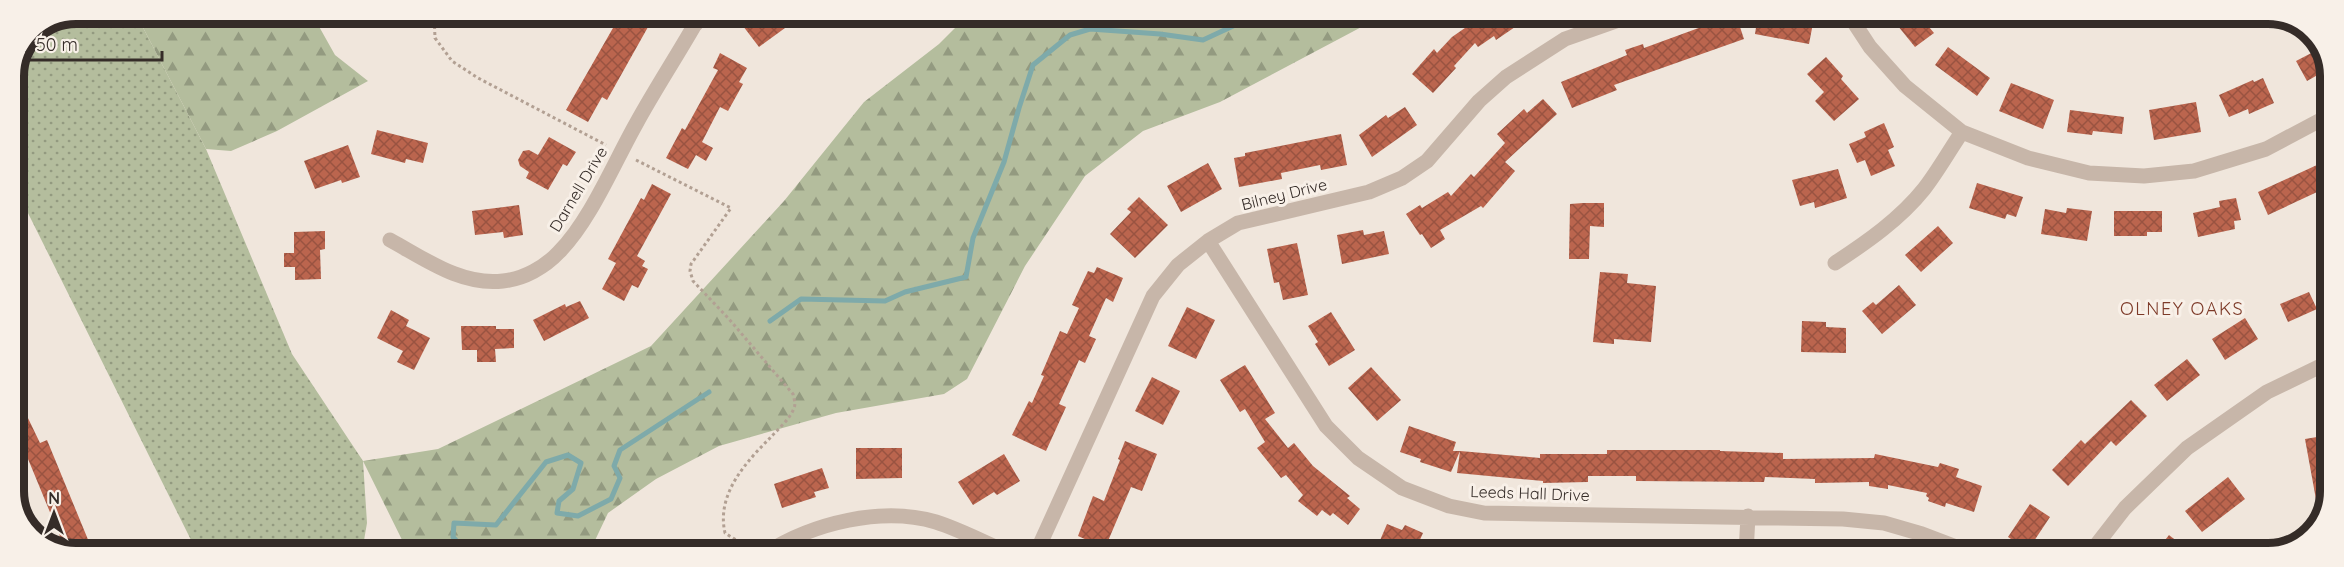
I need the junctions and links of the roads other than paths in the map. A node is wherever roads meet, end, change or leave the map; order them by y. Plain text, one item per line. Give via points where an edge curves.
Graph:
1 (696, 24) edge
2 (1608, 24) edge
3 (1856, 24) edge
4 (2320, 120) edge
5 (1962, 132) junction
6 (390, 240) dead end
7 (1208, 242) junction
8 (1835, 263) dead end
9 (2320, 367) edge
10 (1748, 516) junction
11 (785, 543) edge
12 (985, 543) edge
13 (1041, 543) edge
14 (1747, 543) edge
15 (1946, 543) edge
16 (2098, 543) edge

1 - 6 street, Darnell Drive via 572,237 541,267 504,281 466,279
2 - 7 street, Bilney Drive via 1565,39 1506,77 1479,101 1427,161 1402,178 1369,192 1238,223
3 - 5 street via 1869,46 1905,86
4 - 5 street via 2266,149 2194,171 2144,176 2079,170 2028,158
5 - 8 street via 1923,190 1902,213
7 - 10 street, Leeds Hall Drive via 1326,426 1358,458 1402,488 1449,506 1484,513
7 - 13 street, Bilney Drive via 1178,266 1153,296
9 - 16 street via 2267,392 2187,448 2125,508
10 - 14 street
10 - 15 street, Leeds Hall Drive via 1884,523
11 - 12 street via 821,527 855,519 903,517 935,522

